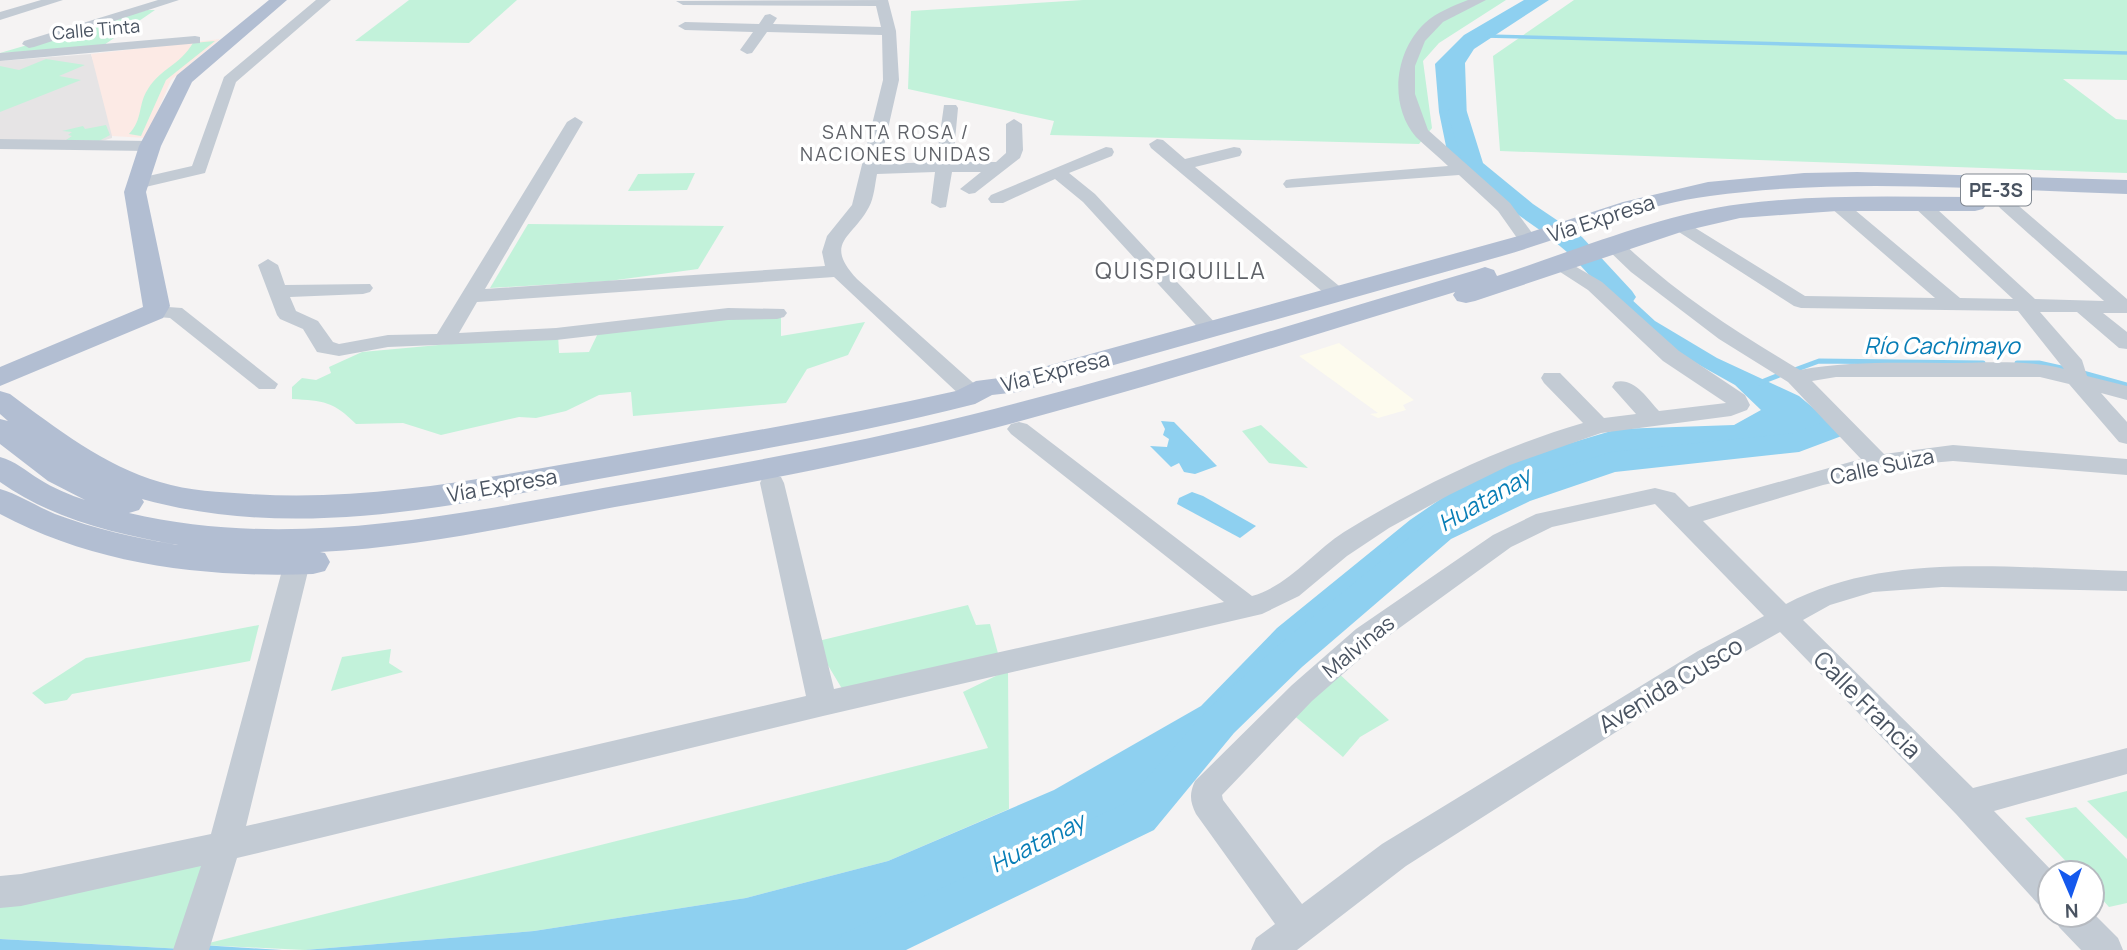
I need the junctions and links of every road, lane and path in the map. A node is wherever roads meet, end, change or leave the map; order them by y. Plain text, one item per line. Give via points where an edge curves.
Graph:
1 (56, 0) edge
2 (173, 0) edge
3 (279, 0) edge
4 (324, 0) edge
5 (1479, 0) edge
6 (683, 1) edge
7 (783, 1) edge
8 (881, 1) edge
9 (0, 16) edge
10 (685, 26) dead end
11 (762, 28) junction
12 (889, 31) junction
13 (195, 40) dead end
14 (110, 47) junction
15 (747, 50) dead end
16 (0, 55) edge
17 (950, 108) dead end
18 (575, 122) dead end
19 (1014, 124) dead end
20 (0, 144) edge
21 (1157, 144) dead end
22 (150, 145) junction
23 (1105, 152) dead end
24 (1234, 152) dead end
25 (1182, 165) junction
26 (944, 167) junction
27 (1000, 167) junction
28 (870, 169) junction
29 (1462, 170) junction
30 (1057, 173) junction
31 (137, 184) junction
32 (1292, 184) dead end
33 (2127, 187) edge
34 (969, 188) dead end
35 (1869, 190) junction
36 (2127, 194) edge
37 (997, 199) dead end
38 (2127, 202) edge
39 (1920, 203) junction
40 (940, 204) dead end
41 (1837, 204) junction
42 (2006, 204) junction
43 (2127, 208) edge
44 (1678, 225) junction
45 (1600, 237) junction
46 (1545, 252) junction
47 (268, 265) dead end
48 (840, 271) junction
49 (363, 288) dead end
50 (278, 291) junction
51 (1337, 294) junction
52 (472, 296) junction
53 (1957, 306) junction
54 (2026, 306) junction
55 (2082, 306) junction
56 (2125, 307) edge
57 (154, 312) junction
58 (777, 313) dead end
59 (1211, 330) junction
60 (444, 340) junction
61 (2127, 343) edge
62 (1883, 356) dead end
63 (2076, 373) junction
64 (0, 377) edge
65 (1796, 377) junction
66 (1552, 378) dead end
67 (2127, 381) edge
68 (267, 384) dead end
69 (1623, 387) dead end
70 (2127, 393) edge
71 (0, 400) edge
72 (998, 410) junction
73 (1654, 419) junction
74 (1598, 426) junction
75 (0, 428) edge
76 (2127, 437) edge
77 (1879, 463) junction
78 (0, 467) edge
79 (2127, 467) edge
80 (772, 483) junction
81 (0, 500) edge
82 (1683, 517) junction
83 (297, 563) junction
84 (2127, 581) edge
85 (1245, 608) junction
86 (1781, 617) junction
87 (823, 704) junction
88 (2127, 761) edge
89 (1967, 804) junction
90 (224, 846) junction
91 (2036, 877) edge
92 (0, 892) edge
93 (1297, 926) junction
94 (2085, 929) edge
95 (195, 937) edge
96 (1269, 950) edge
97 (2105, 950) edge

1 - 9 street
2 - 14 street
2 - 16 street
3 - 22 main road via 184,79
4 - 31 street via 229,80 199,169
5 - 29 street via 1429,27 1410,57 1406,75 1413,121
6 - 7 street
7 - 8 street
7 - 11 street
8 - 12 street
10 - 11 street
11 - 12 street
11 - 15 street
12 - 28 street via 891,80
13 - 14 street, Calle Tinta
14 - 16 street, Calle Tinta
17 - 26 street
18 - 52 street
19 - 27 street via 1014,154
20 - 22 street
21 - 25 street
22 - 31 main road
23 - 30 street
24 - 25 street
25 - 51 street
26 - 27 street
26 - 28 street
26 - 40 street
27 - 34 street
28 - 48 street via 862,206 846,222 833,246 833,264
29 - 32 street
29 - 46 street
30 - 37 street
30 - 59 street via 1089,198
31 - 57 main road via 157,306
33 - 45 main road, Vía Expresa / PE-3S via 1857,179 1767,182 1664,198
35 - 36 main road, Vía Expresa / PE-3S
35 - 38 main road, Vía Expresa / PE-3S
35 - 45 main road, Vía Expresa via 1726,204 1651,220
39 - 41 main road, Vía Expresa / PE-3S
39 - 42 main road, Vía Expresa / PE-3S
39 - 54 street via 2025,299
41 - 44 main road, Vía Expresa / PE-3S via 1740,211
41 - 53 street
42 - 43 main road, Vía Expresa / PE-3S
42 - 56 street
44 - 45 main road, Vía Expresa / PE-3S
44 - 53 street via 1801,302
45 - 46 main road, Vía Expresa / PE-3S
45 - 46 main road, Vía Expresa / PE-3S
45 - 65 street via 1726,335
46 - 51 main road, Vía Expresa / PE-3S
46 - 72 main road, Vía Expresa / PE-3S via 1387,321
46 - 73 street via 1595,286 1671,356 1740,405
47 - 50 street
48 - 52 street
48 - 72 street
49 - 50 street
50 - 60 street via 287,315 312,325 325,347 339,350 388,341
51 - 59 main road, Vía Expresa / PE-3S
52 - 60 street
53 - 54 street
54 - 55 street
54 - 63 street
55 - 56 street
55 - 61 street
57 - 64 main road
57 - 68 street via 175,312
58 - 60 street
59 - 72 main road, Vía Expresa / PE-3S
62 - 63 street via 2021,358
63 - 65 street via 1836,370
63 - 67 street
63 - 70 street
63 - 76 street
65 - 77 street
66 - 74 street
69 - 73 street
71 - 72 main road, Vía Expresa / PE-3S via 63,447 144,488 192,500 297,508 383,503 735,444
72 - 75 main road, Vía Expresa via 500,501 333,522 187,515 122,501 70,480
72 - 78 main road, Vía Expresa via 765,468 371,537 300,541 156,530 50,497
72 - 80 main road, Vía Expresa / PE-3S
72 - 85 street
73 - 74 street
74 - 85 street via 1485,465 1439,487 1348,542 1278,599
77 - 79 street, Calle Suiza via 1953,453
77 - 82 street, Calle Suiza
80 - 83 main road, Vía Expresa / PE-3S via 487,538
80 - 87 street
81 - 83 main road, Vía Expresa / PE-3S via 29,518 78,536 165,555
82 - 86 street, Calle Francia
82 - 93 street, Malvinas via 1666,499 1655,496 1545,520 1502,541 1366,637 1302,693 1206,791 1207,804
83 - 90 street
84 - 86 street, Avenida Cusco via 1982,576 1873,582 1820,598
85 - 87 street
86 - 89 street, Calle Francia
86 - 93 street, Avenida Cusco via 1394,855
87 - 90 street
88 - 89 street
89 - 91 street, Calle Francia
90 - 92 street
90 - 95 street
93 - 96 street, Avenida Cusco
94 - 97 street

